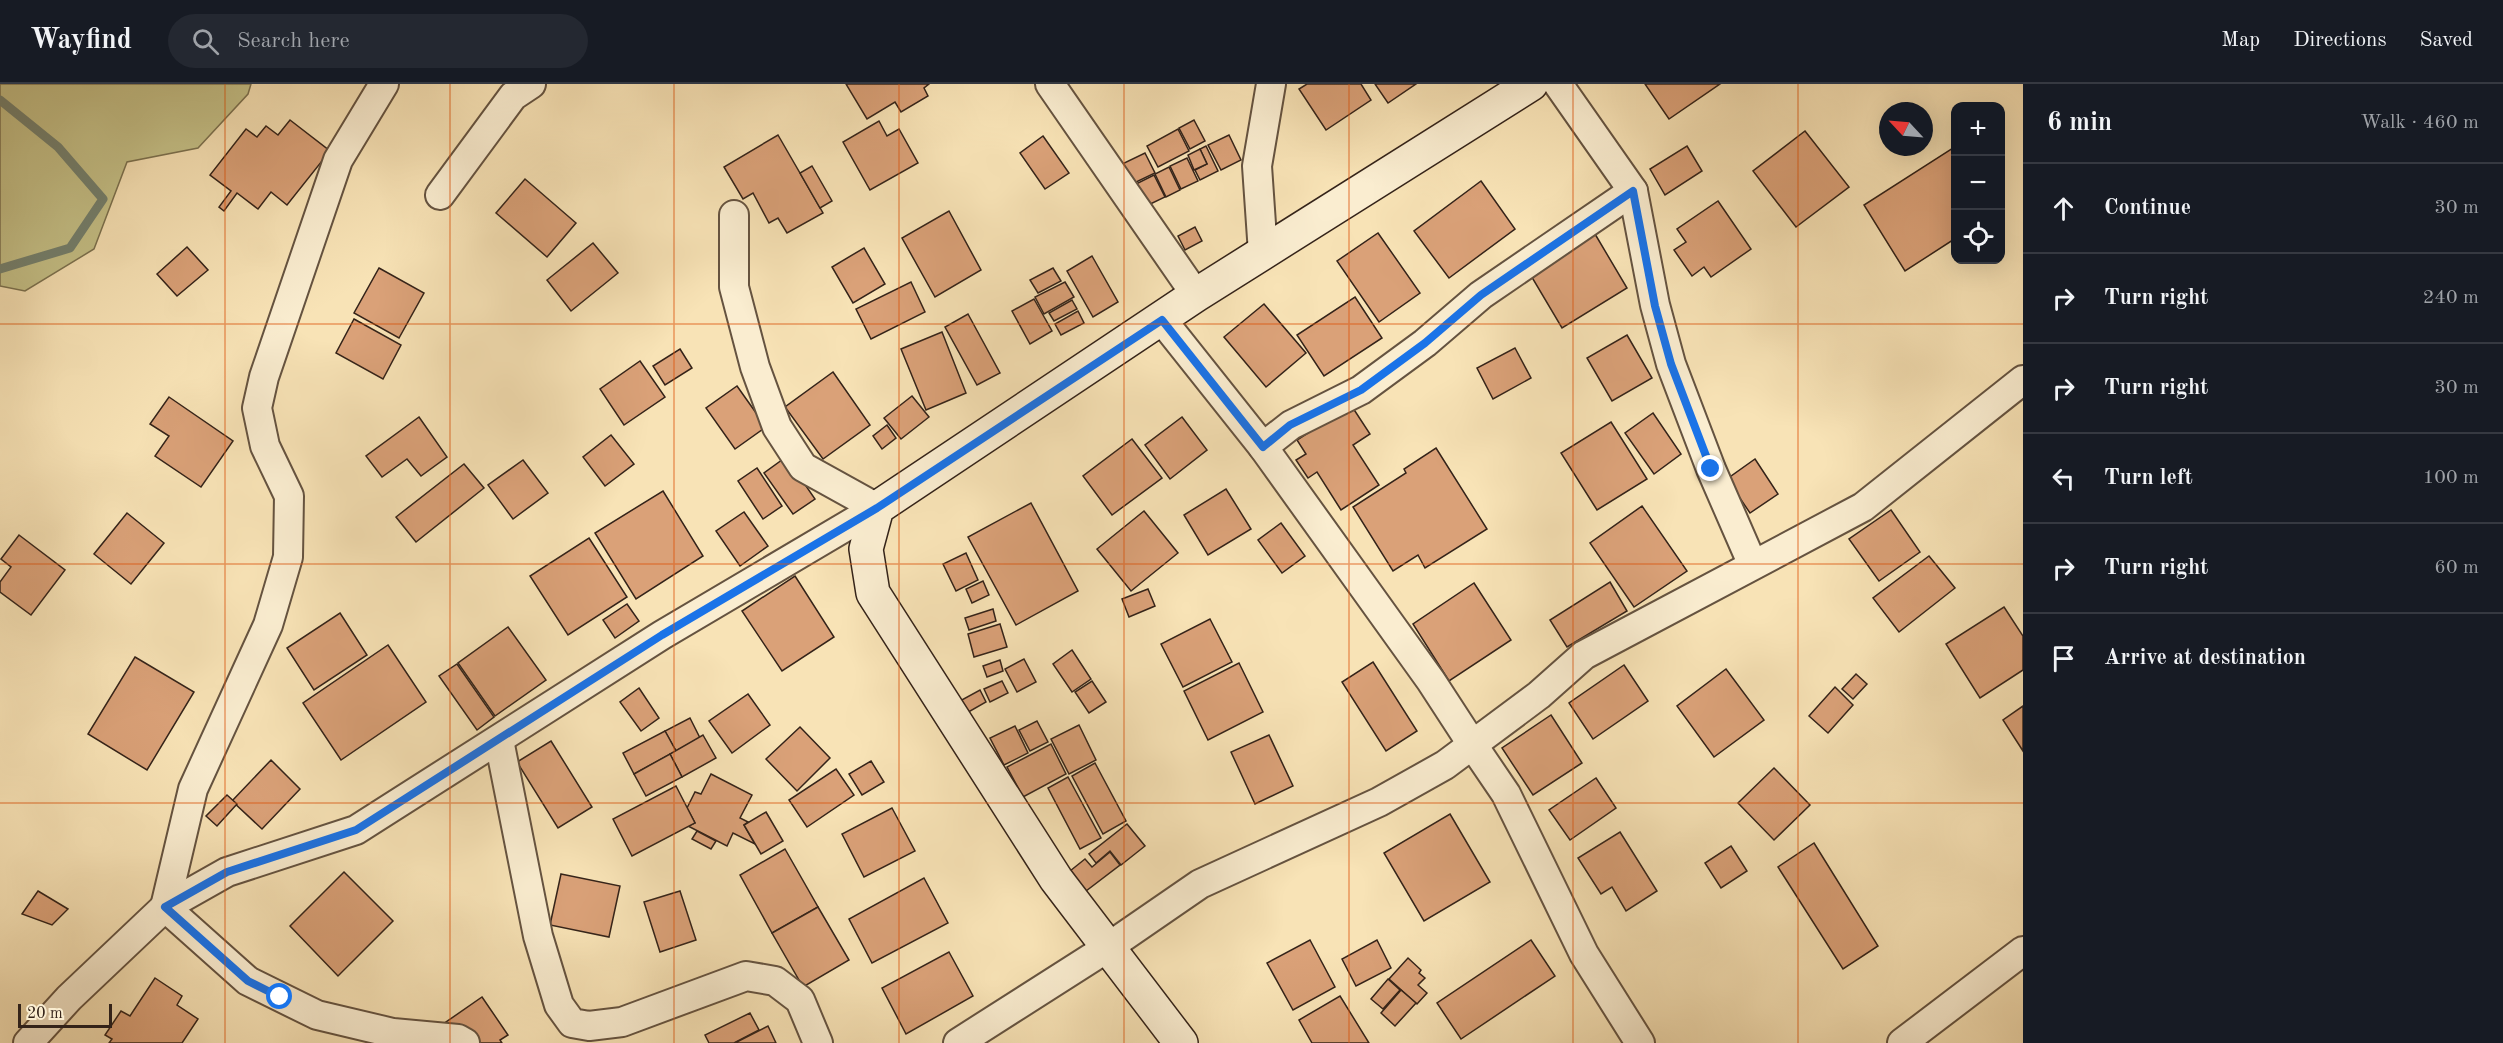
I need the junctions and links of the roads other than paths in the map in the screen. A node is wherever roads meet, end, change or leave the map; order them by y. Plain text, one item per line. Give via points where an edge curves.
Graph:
1 (384, 84) edge
2 (531, 84) edge
3 (1050, 84) edge
4 (1271, 84) edge
5 (1531, 84) edge
6 (1558, 84) edge
7 (1633, 191) junction
8 (440, 195) dead end
9 (734, 215) dead end
10 (1263, 254) junction
11 (1196, 295) junction
12 (1162, 320) junction
13 (2023, 380) edge
14 (1263, 447) junction
15 (877, 508) junction
16 (1752, 563) junction
17 (499, 740) junction
18 (1472, 744) junction
19 (165, 907) junction
20 (1107, 948) junction
21 (2023, 951) edge
22 (28, 1043) edge
23 (465, 1043) edge
24 (818, 1043) edge
25 (958, 1043) edge
26 (1181, 1043) edge
27 (1640, 1043) edge
28 (1902, 1043) edge

1 - 19 street via 338,160 264,377 257,408 265,446 289,496 288,557 268,625 193,789
2 - 8 street via 513,96
3 - 11 street
4 - 10 street via 1257,166
5 - 10 street
6 - 7 street
7 - 14 street via 1481,295 1361,390 1290,425
7 - 16 street via 1655,306 1671,364
9 - 15 street via 734,287 755,367 777,426 803,467
10 - 11 street
11 - 12 street
12 - 14 street
12 - 15 street
13 - 16 street via 1863,507
14 - 18 street
15 - 17 street via 662,635
15 - 20 street via 866,549 873,593 1056,879
16 - 18 street via 1584,655 1539,695
17 - 19 street via 356,830 227,872
17 - 24 street via 538,936 559,1005 572,1023 589,1026 622,1022 746,976 775,981 800,1000
18 - 20 street via 1445,765 1379,802 1200,884
18 - 27 street via 1506,795 1584,954
19 - 22 street via 69,998
19 - 23 street via 248,981 317,1015 393,1033
20 - 25 street
20 - 26 street
21 - 28 street

